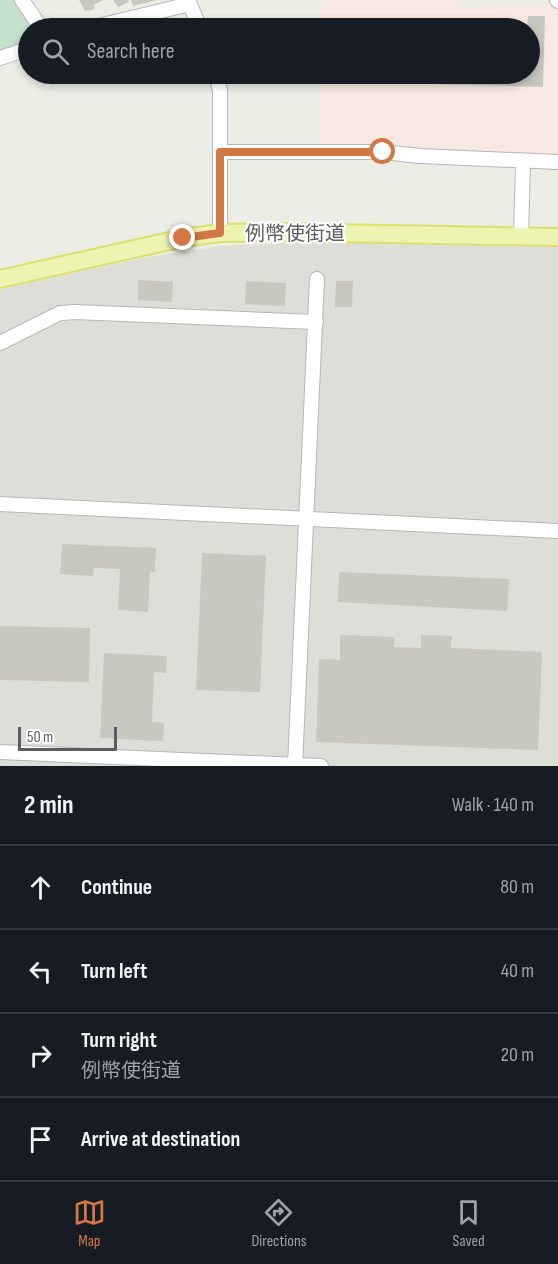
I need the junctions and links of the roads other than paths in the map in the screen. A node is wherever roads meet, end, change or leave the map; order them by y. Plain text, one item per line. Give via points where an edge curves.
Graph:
1 (22, 0) edge
2 (189, 2) edge
3 (34, 18) edge
4 (128, 18) edge
5 (196, 18) edge
6 (18, 52) edge
7 (0, 58) edge
8 (218, 84) edge
9 (220, 152) junction
10 (523, 161) junction
11 (558, 162) edge
12 (220, 233) junction
13 (521, 236) junction
14 (558, 237) edge
15 (0, 279) edge
16 (317, 279) dead end
17 (316, 322) junction
18 (0, 343) edge
19 (0, 504) edge
20 (305, 520) junction
21 (558, 531) edge
22 (0, 752) edge
23 (295, 766) edge
24 (321, 766) edge

1 - 3 street
2 - 4 street
2 - 5 street
6 - 7 street
8 - 9 street
9 - 10 street via 383,152
9 - 12 street
10 - 11 street
10 - 13 street
12 - 13 main road, 例幣使街道
12 - 15 main road, 例幣使街道
13 - 14 main road, 例幣使街道
16 - 17 street
17 - 18 street via 75,312 60,313
17 - 20 street
19 - 20 street
20 - 21 street
20 - 23 street
22 - 23 street
23 - 24 street

